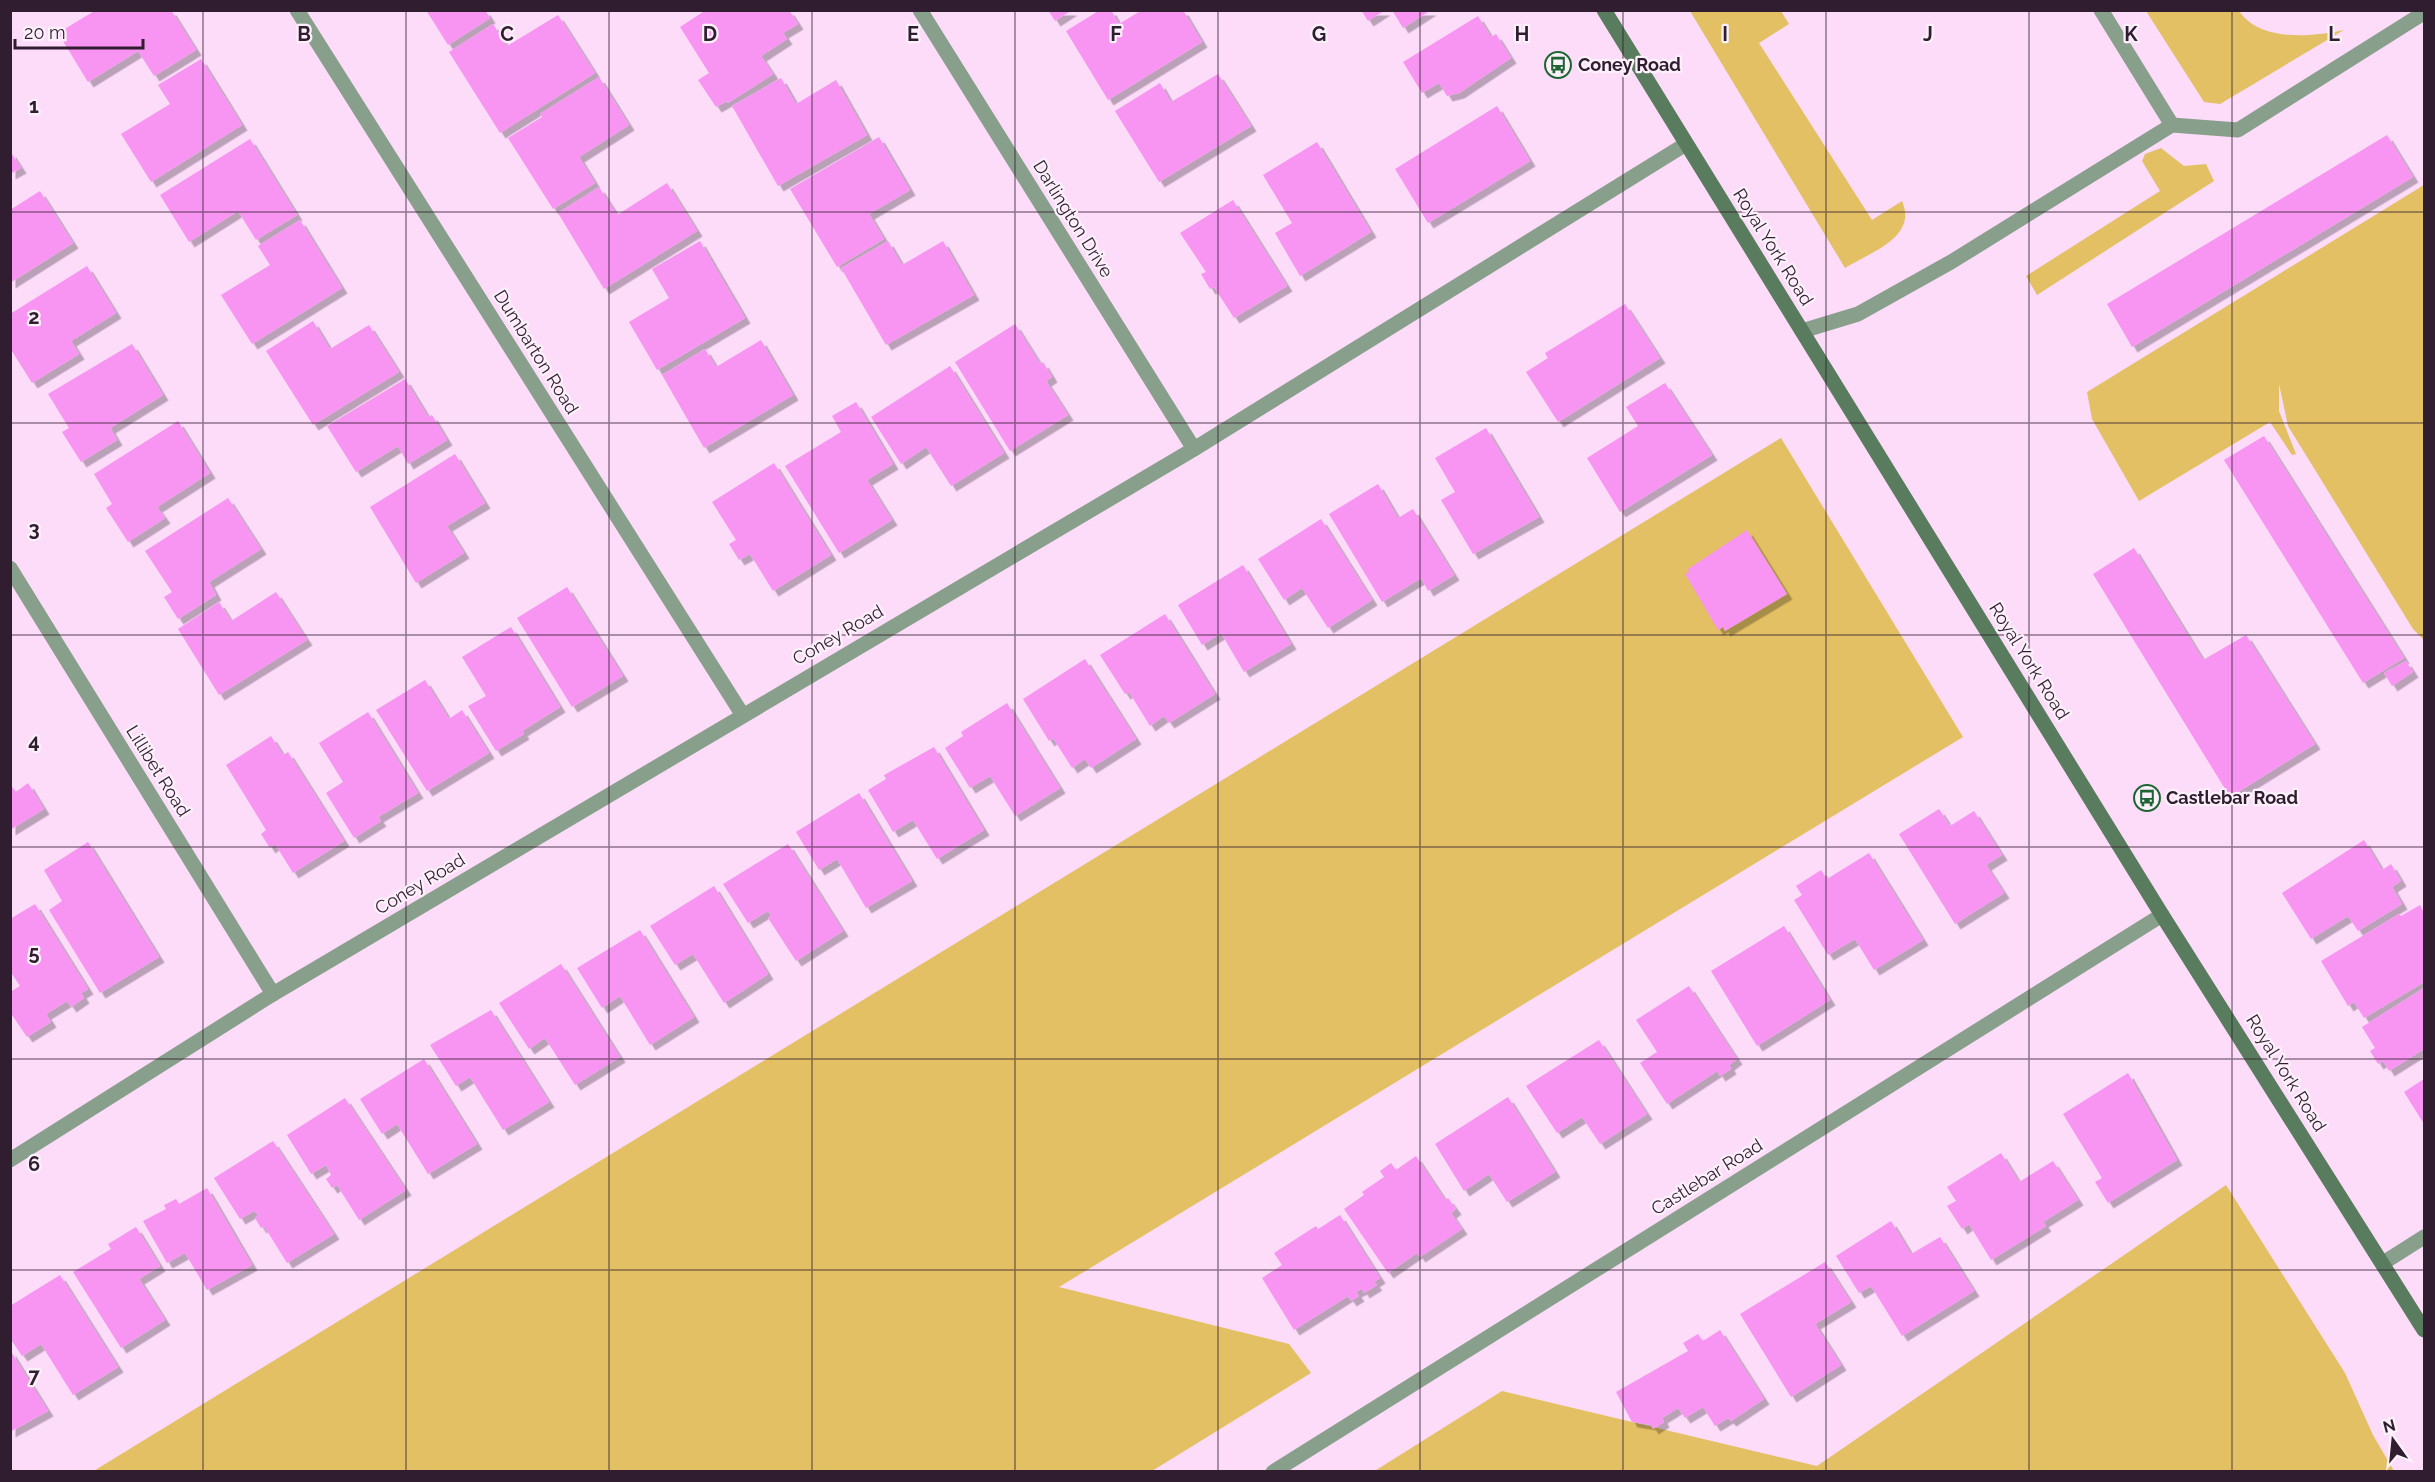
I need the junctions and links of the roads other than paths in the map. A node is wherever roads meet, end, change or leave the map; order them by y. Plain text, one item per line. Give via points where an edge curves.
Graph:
1 (297, 10) edge
2 (920, 10) edge
3 (1604, 10) edge
4 (2102, 10) edge
5 (2422, 14) dead end
6 (2172, 125) junction
7 (1686, 144) junction
8 (1802, 330) junction
9 (1194, 449) junction
10 (10, 568) edge
11 (742, 714) junction
12 (2162, 915) junction
13 (273, 994) junction
14 (10, 1160) edge
15 (2424, 1237) edge
16 (2383, 1263) junction
17 (2424, 1330) edge
18 (1273, 1472) edge

1 - 11 street, Dumbarton Road
2 - 9 street, Darlington Drive
3 - 7 main road, Royal York Road
4 - 6 street
5 - 6 street via 2238,130
6 - 8 street via 1951,262 1858,314
7 - 8 main road, Royal York Road
7 - 9 street, Coney Road
8 - 12 main road, Royal York Road
9 - 11 street, Coney Road
10 - 13 street, Lillibet Road
11 - 13 street, Coney Road
12 - 16 main road, Royal York Road
12 - 18 street, Castlebar Road
13 - 14 street, Coney Road
15 - 16 street
16 - 17 main road, Royal York Road

